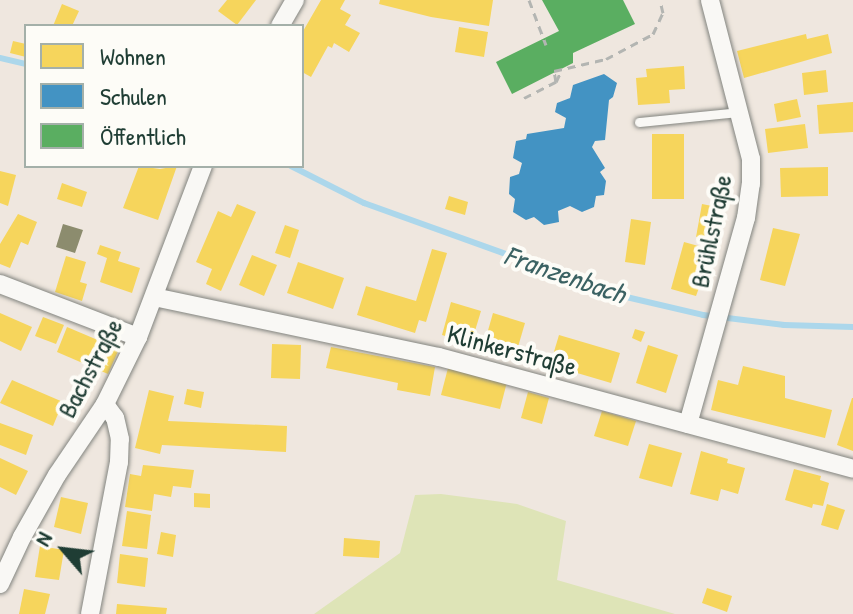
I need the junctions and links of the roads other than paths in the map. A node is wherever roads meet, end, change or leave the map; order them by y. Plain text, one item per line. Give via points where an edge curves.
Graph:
1 (295, 0) edge
2 (710, 0) edge
3 (281, 24) edge
4 (739, 112) junction
5 (639, 122) dead end
6 (202, 168) edge
7 (0, 284) edge
8 (154, 297) junction
9 (138, 337) junction
10 (105, 404) junction
11 (688, 424) junction
12 (853, 469) edge
13 (0, 584) edge
14 (90, 614) edge

1 - 3 street
2 - 4 street, Brühlstraße
4 - 5 lane
4 - 11 street, Brühlstraße via 751,159 746,218
6 - 8 street, Bachstraße
7 - 9 street
8 - 9 street, Bachstraße
8 - 11 street, Klinkerstraße via 439,357
9 - 10 street, Bachstraße
10 - 13 street, Bachstraße via 57,475
10 - 14 street via 117,428 119,462
11 - 12 street, Klinkerstraße

